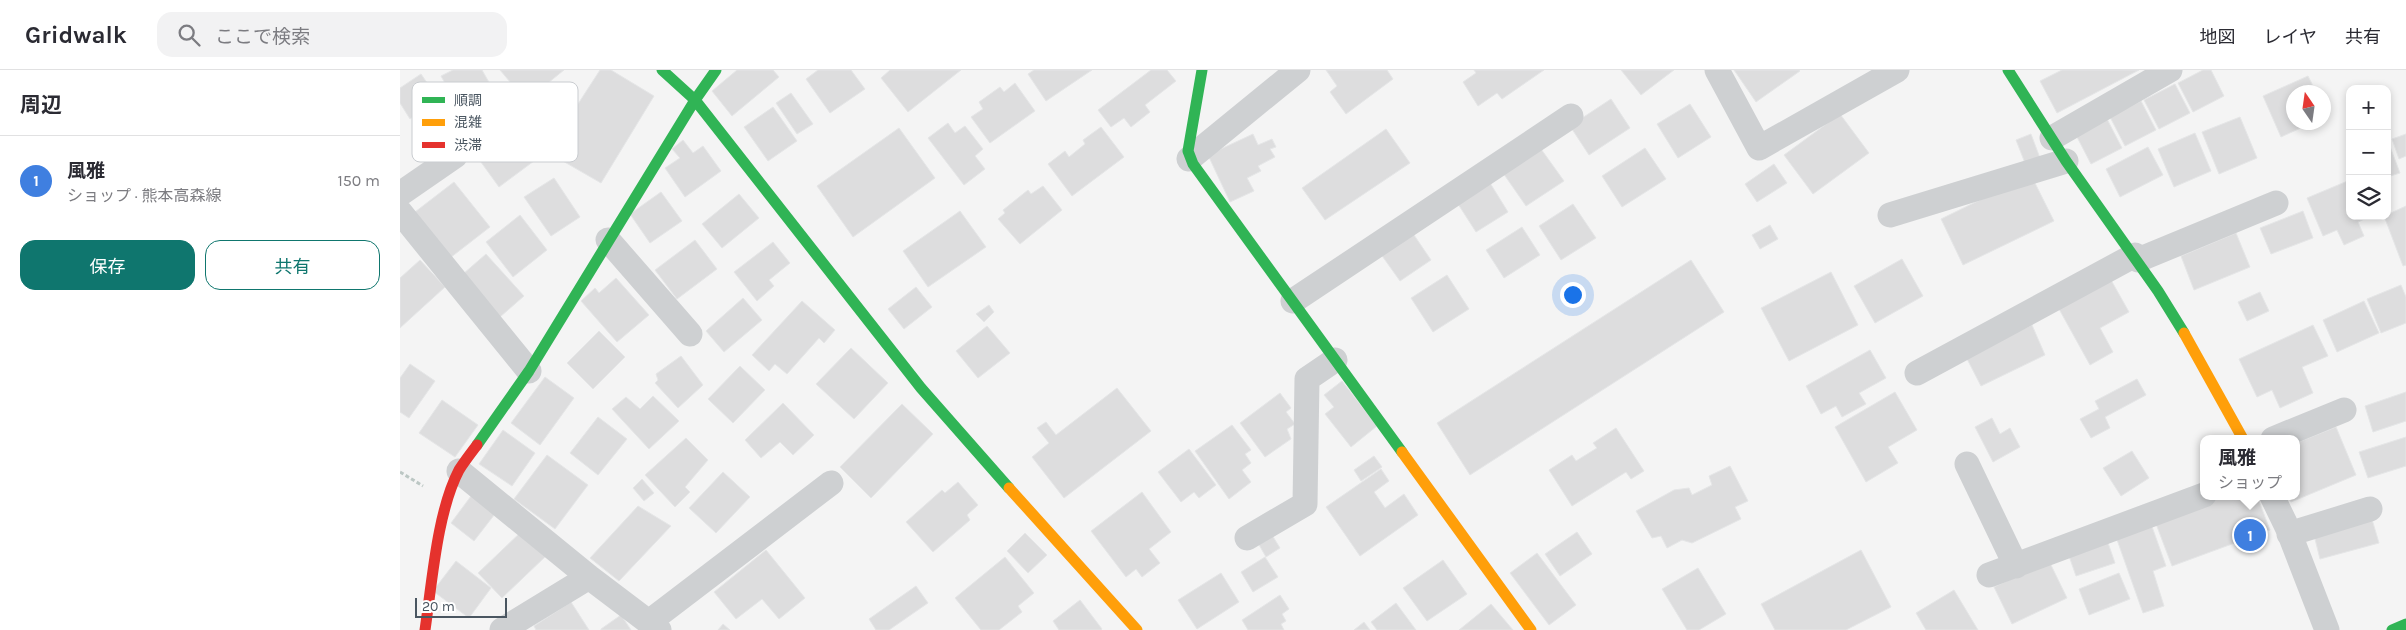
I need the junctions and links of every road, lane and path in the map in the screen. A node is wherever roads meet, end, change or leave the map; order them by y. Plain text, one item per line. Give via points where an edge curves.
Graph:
1 (662, 70) edge
2 (716, 70) edge
3 (1202, 70) edge
4 (1298, 70) edge
5 (1717, 70) edge
6 (1897, 70) edge
7 (2008, 70) edge
8 (2170, 70) edge
9 (695, 100) junction
10 (1571, 116) dead end
11 (2052, 138) junction
12 (1190, 159) junction
13 (2066, 161) junction
14 (446, 162) edge
15 (400, 194) edge
16 (2276, 204) dead end
17 (400, 212) edge
18 (1890, 215) dead end
19 (608, 240) junction
20 (2136, 258) junction
21 (1293, 300) junction
22 (690, 334) dead end
23 (1335, 360) junction
24 (529, 371) junction
25 (1917, 373) dead end
26 (2344, 410) dead end
27 (2241, 435) edge
28 (2284, 435) edge
29 (1967, 464) dead end
30 (459, 471) junction
31 (830, 482) dead end
32 (2200, 497) edge
33 (2274, 500) edge
34 (2370, 509) dead end
35 (2290, 534) junction
36 (1246, 538) dead end
37 (2016, 566) junction
38 (1989, 575) dead end
39 (589, 577) junction
40 (2406, 624) edge
41 (654, 626) edge
42 (425, 630) edge
43 (502, 630) edge
44 (1137, 630) edge
45 (1531, 630) edge
46 (2327, 630) edge
47 (2392, 630) edge

1 - 9 street
2 - 9 street
3 - 12 street via 1189,146
4 - 12 street
5 - 6 street via 1760,148
7 - 11 street
8 - 11 street
9 - 19 street
9 - 44 street via 921,388
10 - 21 street
11 - 13 street
12 - 21 street
13 - 18 street
13 - 20 street
14 - 15 street
16 - 20 street
17 - 24 street via 416,253
19 - 22 street
19 - 24 street
20 - 25 street
20 - 27 street via 2198,356
21 - 23 street
23 - 36 street via 1307,379 1305,504
23 - 45 street
24 - 30 street
26 - 28 street
29 - 37 street
30 - 39 street
30 - 42 street via 438,544
31 - 41 street
32 - 37 street
33 - 35 street
34 - 35 street
35 - 46 street
37 - 38 street
39 - 41 street
39 - 43 street
40 - 47 street

